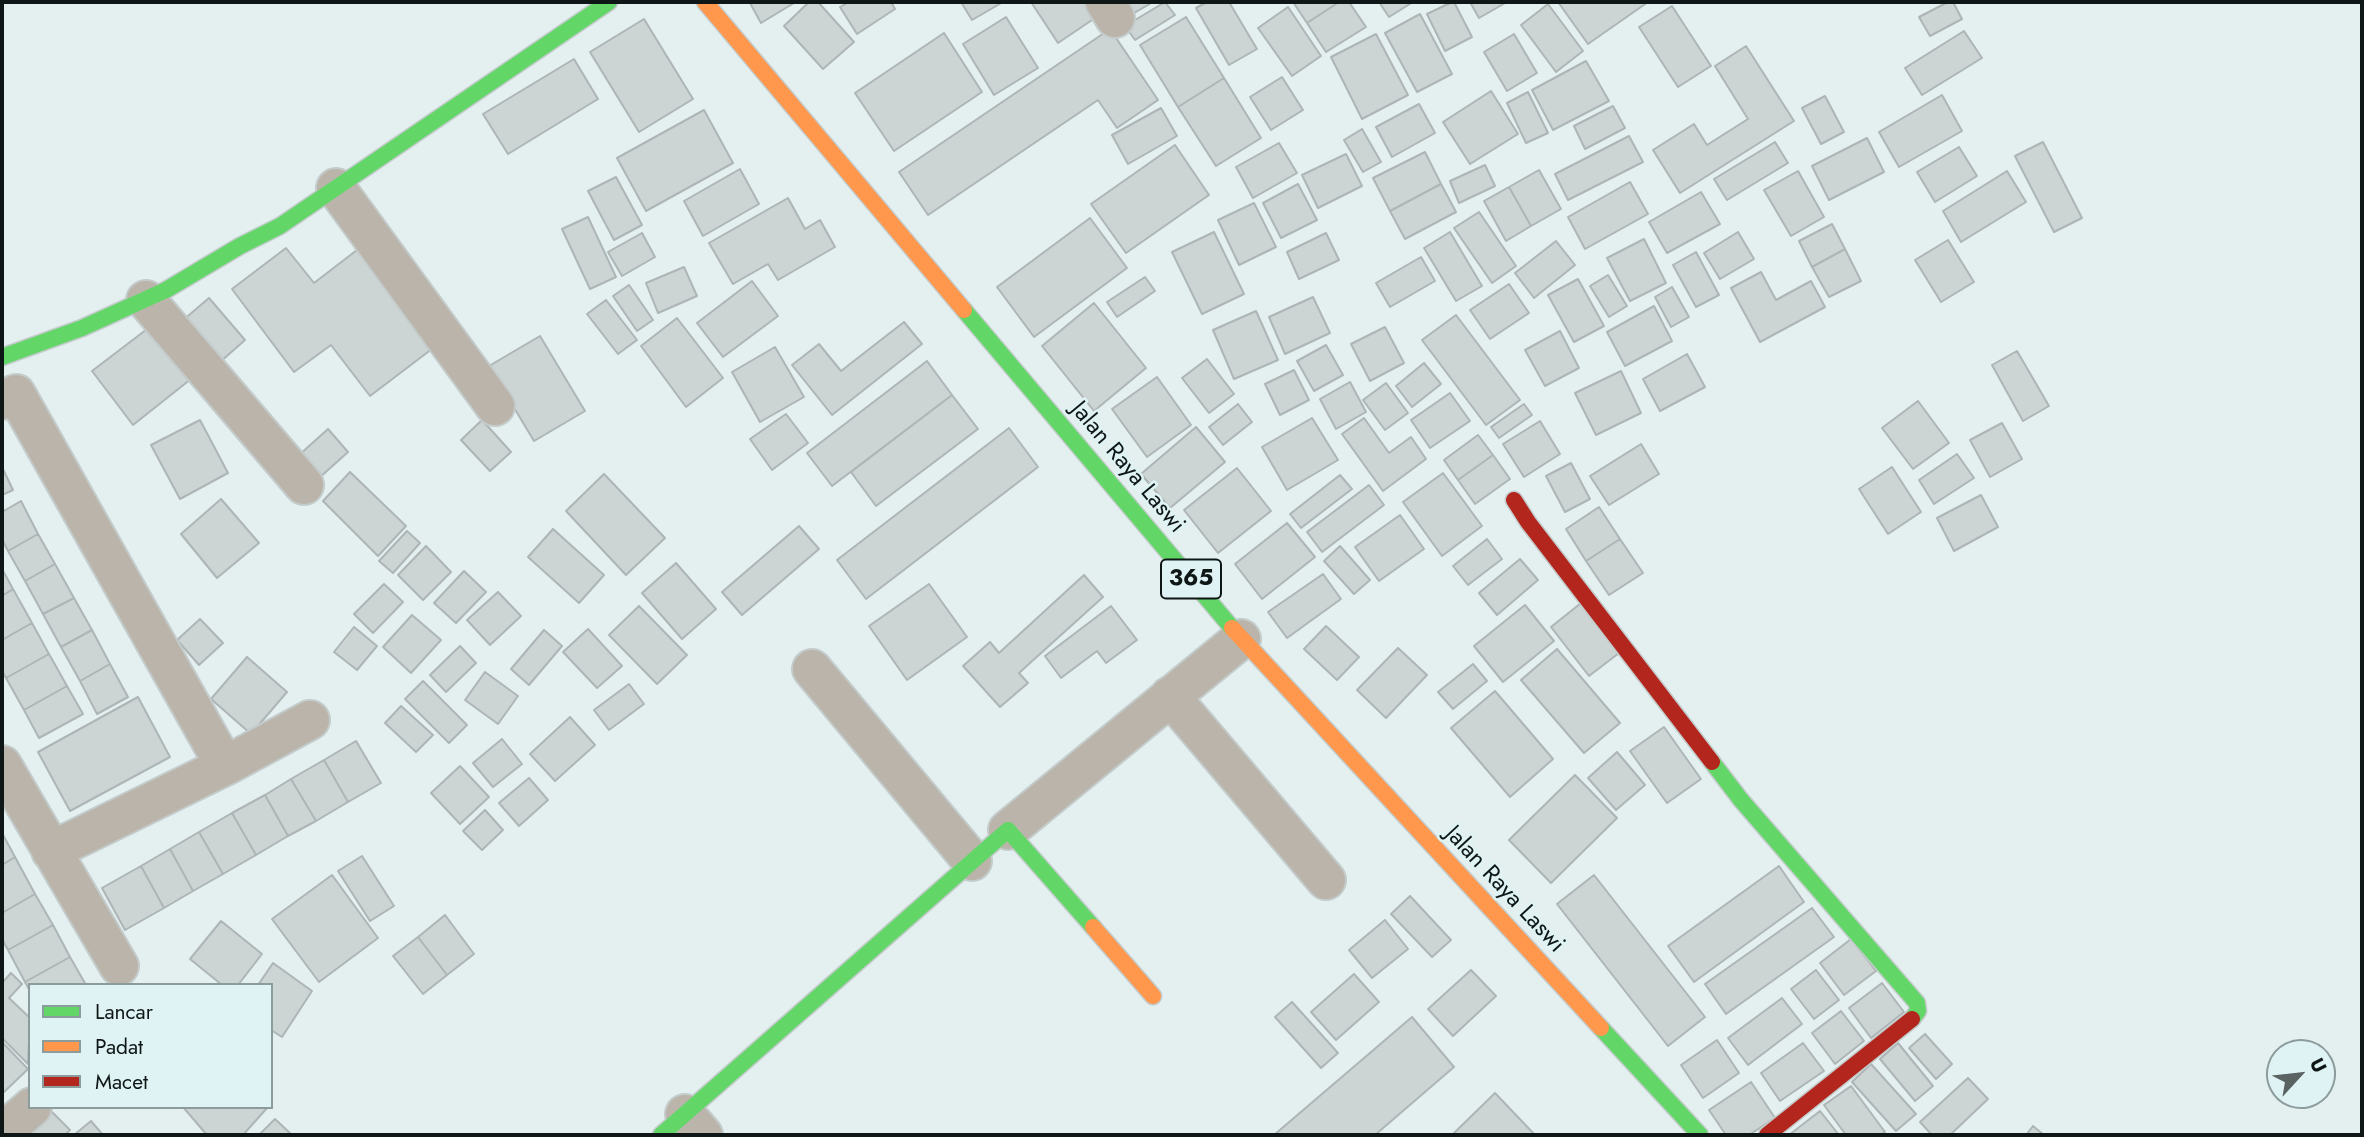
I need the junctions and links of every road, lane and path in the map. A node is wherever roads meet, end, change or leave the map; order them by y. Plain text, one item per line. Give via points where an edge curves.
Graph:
1 (609, 2) edge
2 (705, 2) edge
3 (337, 188) junction
4 (146, 300) junction
5 (2, 357) edge
6 (2, 400) edge
7 (495, 406) dead end
8 (304, 485) dead end
9 (1514, 500) dead end
10 (1241, 639) junction
11 (812, 669) dead end
12 (1170, 696) junction
13 (310, 720) dead end
14 (2, 765) edge
15 (225, 765) junction
16 (1008, 830) junction
17 (51, 850) junction
18 (972, 861) junction
19 (1326, 880) dead end
20 (119, 966) dead end
21 (1153, 996) dead end
22 (30, 1109) edge
23 (683, 1128) edge
24 (2, 1133) edge
25 (1700, 1135) edge
26 (1768, 1135) edge

1 - 3 street
2 - 10 street, Jalan Raya Laswi / 365
3 - 4 street via 280,226
3 - 7 street
4 - 5 street
4 - 8 street
6 - 15 street via 16,394
9 - 26 street via 1741,800 1917,1003 1918,1011 1910,1020
10 - 12 street
10 - 25 street, Jalan Raya Laswi / 365
11 - 18 street
12 - 16 street
12 - 19 street
13 - 15 street
14 - 17 street
15 - 17 street
16 - 18 street
16 - 21 street
17 - 20 street
18 - 23 street
22 - 24 street

